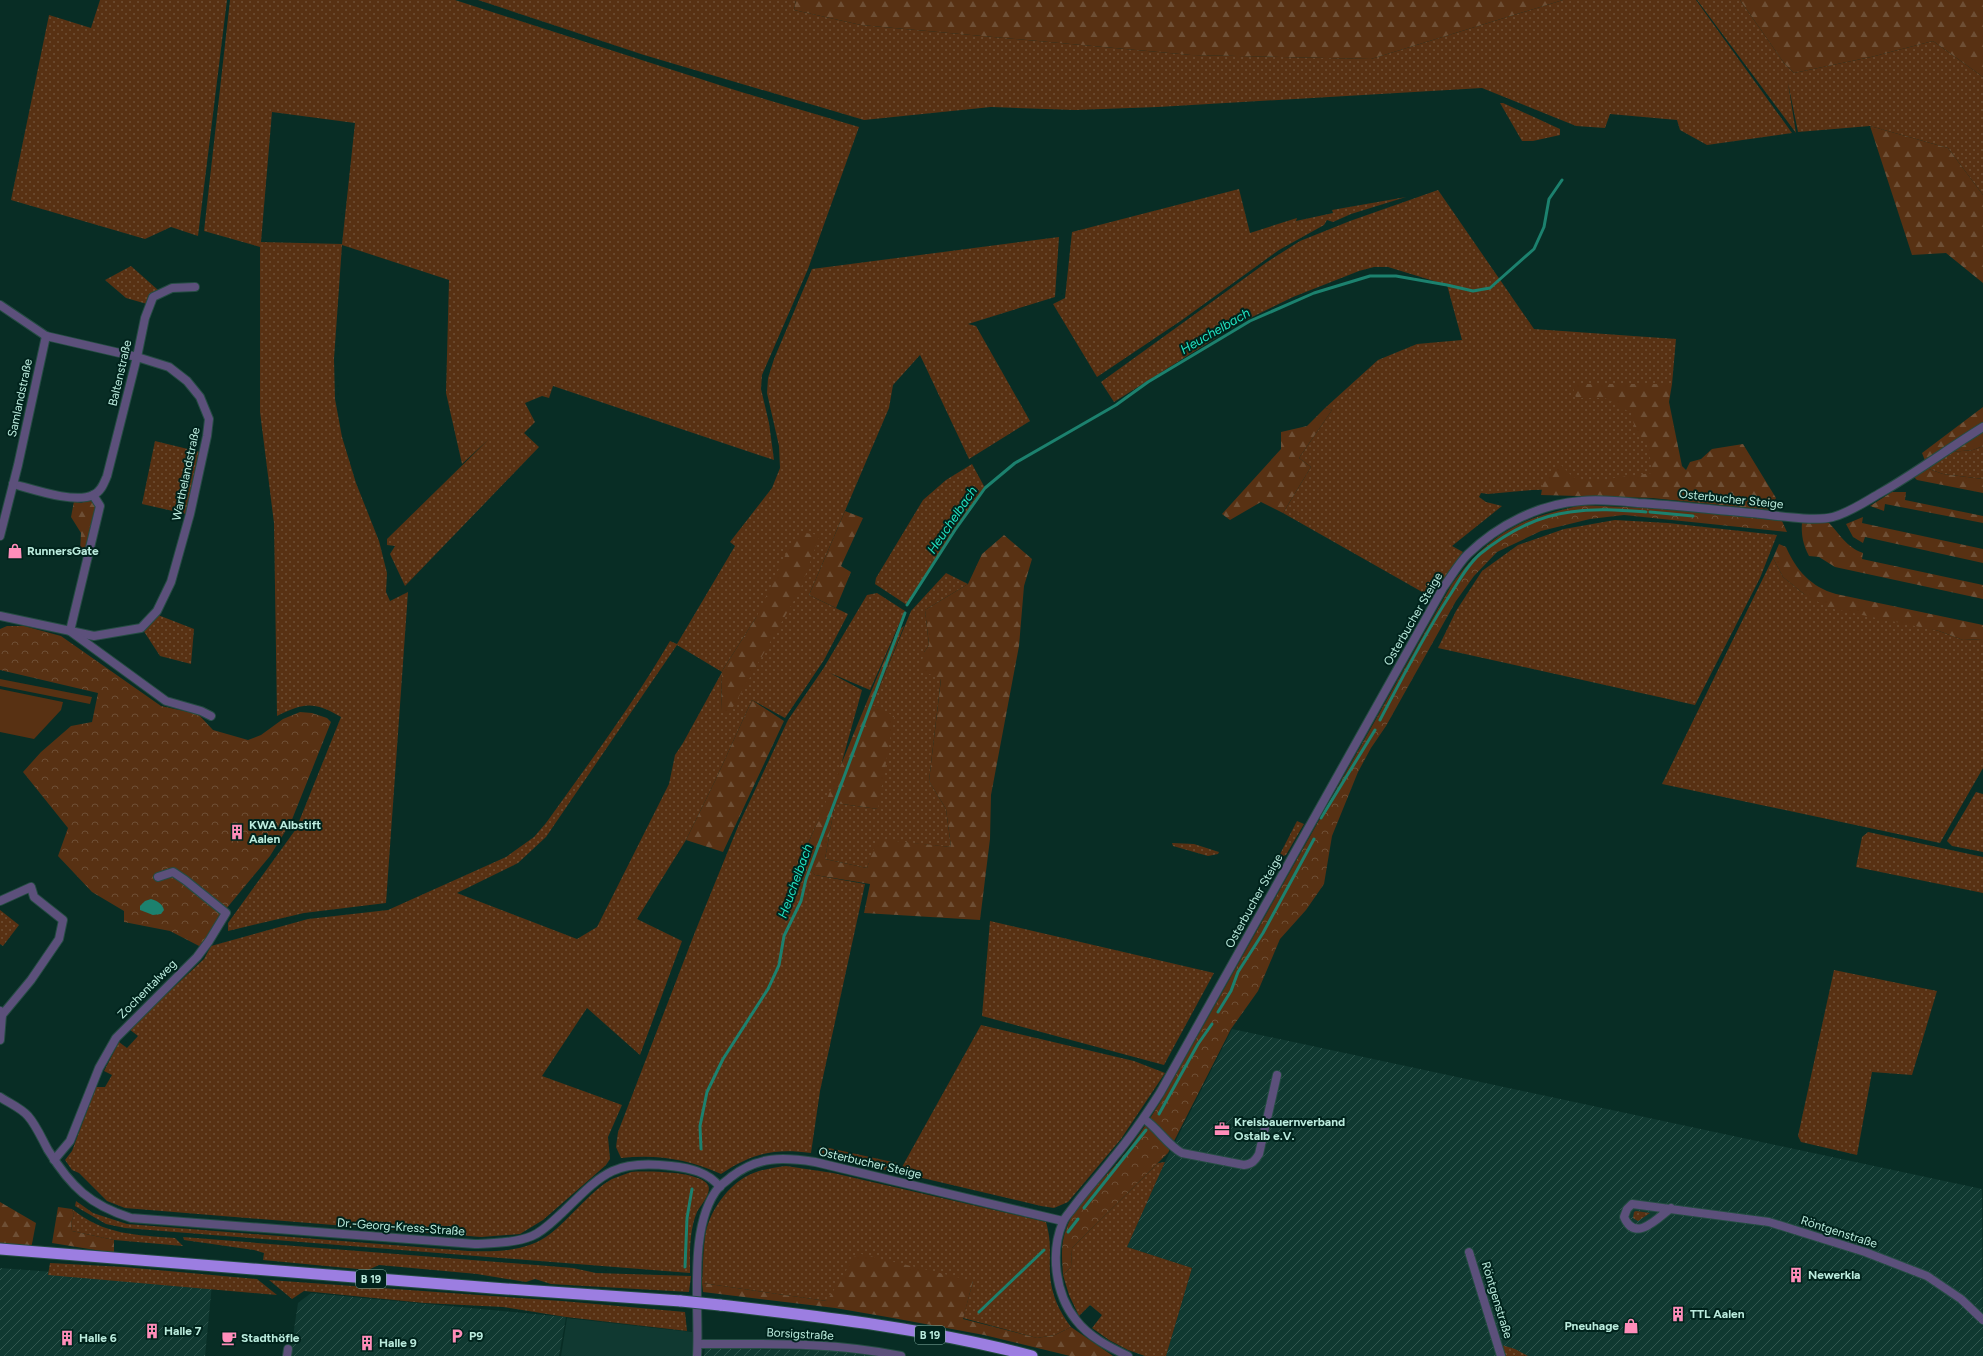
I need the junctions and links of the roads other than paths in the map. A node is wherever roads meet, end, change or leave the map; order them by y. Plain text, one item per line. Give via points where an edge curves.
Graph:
1 (195, 287) dead end
2 (0, 305) edge
3 (46, 336) junction
4 (137, 356) junction
5 (1983, 427) edge
6 (13, 484) junction
7 (93, 495) junction
8 (0, 536) edge
9 (0, 616) edge
10 (70, 631) junction
11 (211, 716) dead end
12 (158, 877) dead end
13 (0, 901) edge
14 (1, 1013) edge
15 (0, 1040) edge
16 (1277, 1075) dead end
17 (0, 1096) edge
18 (1144, 1119) junction
19 (54, 1160) junction
20 (720, 1187) junction
21 (1671, 1208) junction
22 (1063, 1221) junction
23 (5, 1249) edge
24 (1469, 1252) dead end
25 (1983, 1320) edge
26 (698, 1344) junction
27 (697, 1356) edge
28 (901, 1356) edge
29 (1032, 1356) edge
30 (1128, 1356) edge
31 (1501, 1356) edge

1 - 4 street, Baltenstraße via 172,288 153,297 145,318
2 - 3 street, Warthelandstraße
3 - 4 street, Warthelandstraße
3 - 6 street, Samlandstraße
4 - 7 street, Baltenstraße via 107,476 102,487
4 - 10 street, Warthelandstraße via 169,367 187,381 200,397 209,420 190,514 171,582 158,611 141,628 94,636
5 - 18 street, Osterbucher Steige via 1903,480 1833,517 1782,516 1664,504 1580,501 1550,507 1503,526 1467,555 1443,588
6 - 7 street via 79,499
6 - 8 street, Samlandstraße
7 - 10 street via 100,506
9 - 10 street, Warthelandstraße
10 - 11 street via 166,701
12 - 19 street, Zochentalweg via 173,872 226,913 197,957 116,1038 99,1068 70,1141
13 - 14 street via 31,887 34,897 63,920 59,939 31,980
14 - 15 street
16 - 18 street via 1258,1154 1251,1164 1244,1165 1182,1153 1154,1125
17 - 19 street, Dr.-Georg-Kress-Straße via 28,1115
18 - 22 street, Osterbucher Steige
19 - 20 street, Dr.-Georg-Kress-Straße via 78,1190 92,1201 131,1218 475,1244 514,1241 533,1236 549,1225 593,1183 616,1169 633,1164 685,1167 713,1178
20 - 22 street, Osterbucher Steige via 740,1171 767,1159 799,1160
20 - 26 street, Osterbucher Steige via 708,1206 700,1235 697,1275
21 - 21 street, Röntgenstraße via 1632,1204 1624,1217 1627,1224 1634,1228 1642,1228
21 - 25 street, Röntgenstraße via 1769,1222 1865,1252 1927,1276 1961,1299
22 - 30 street via 1057,1244 1056,1266 1067,1305 1088,1333
23 - 29 highway, B 19, bridge via 720,1305 880,1326
24 - 31 street, Röntgenstraße
26 - 27 street, Osterbucher Steige
26 - 28 street, Borsigstraße via 798,1344

